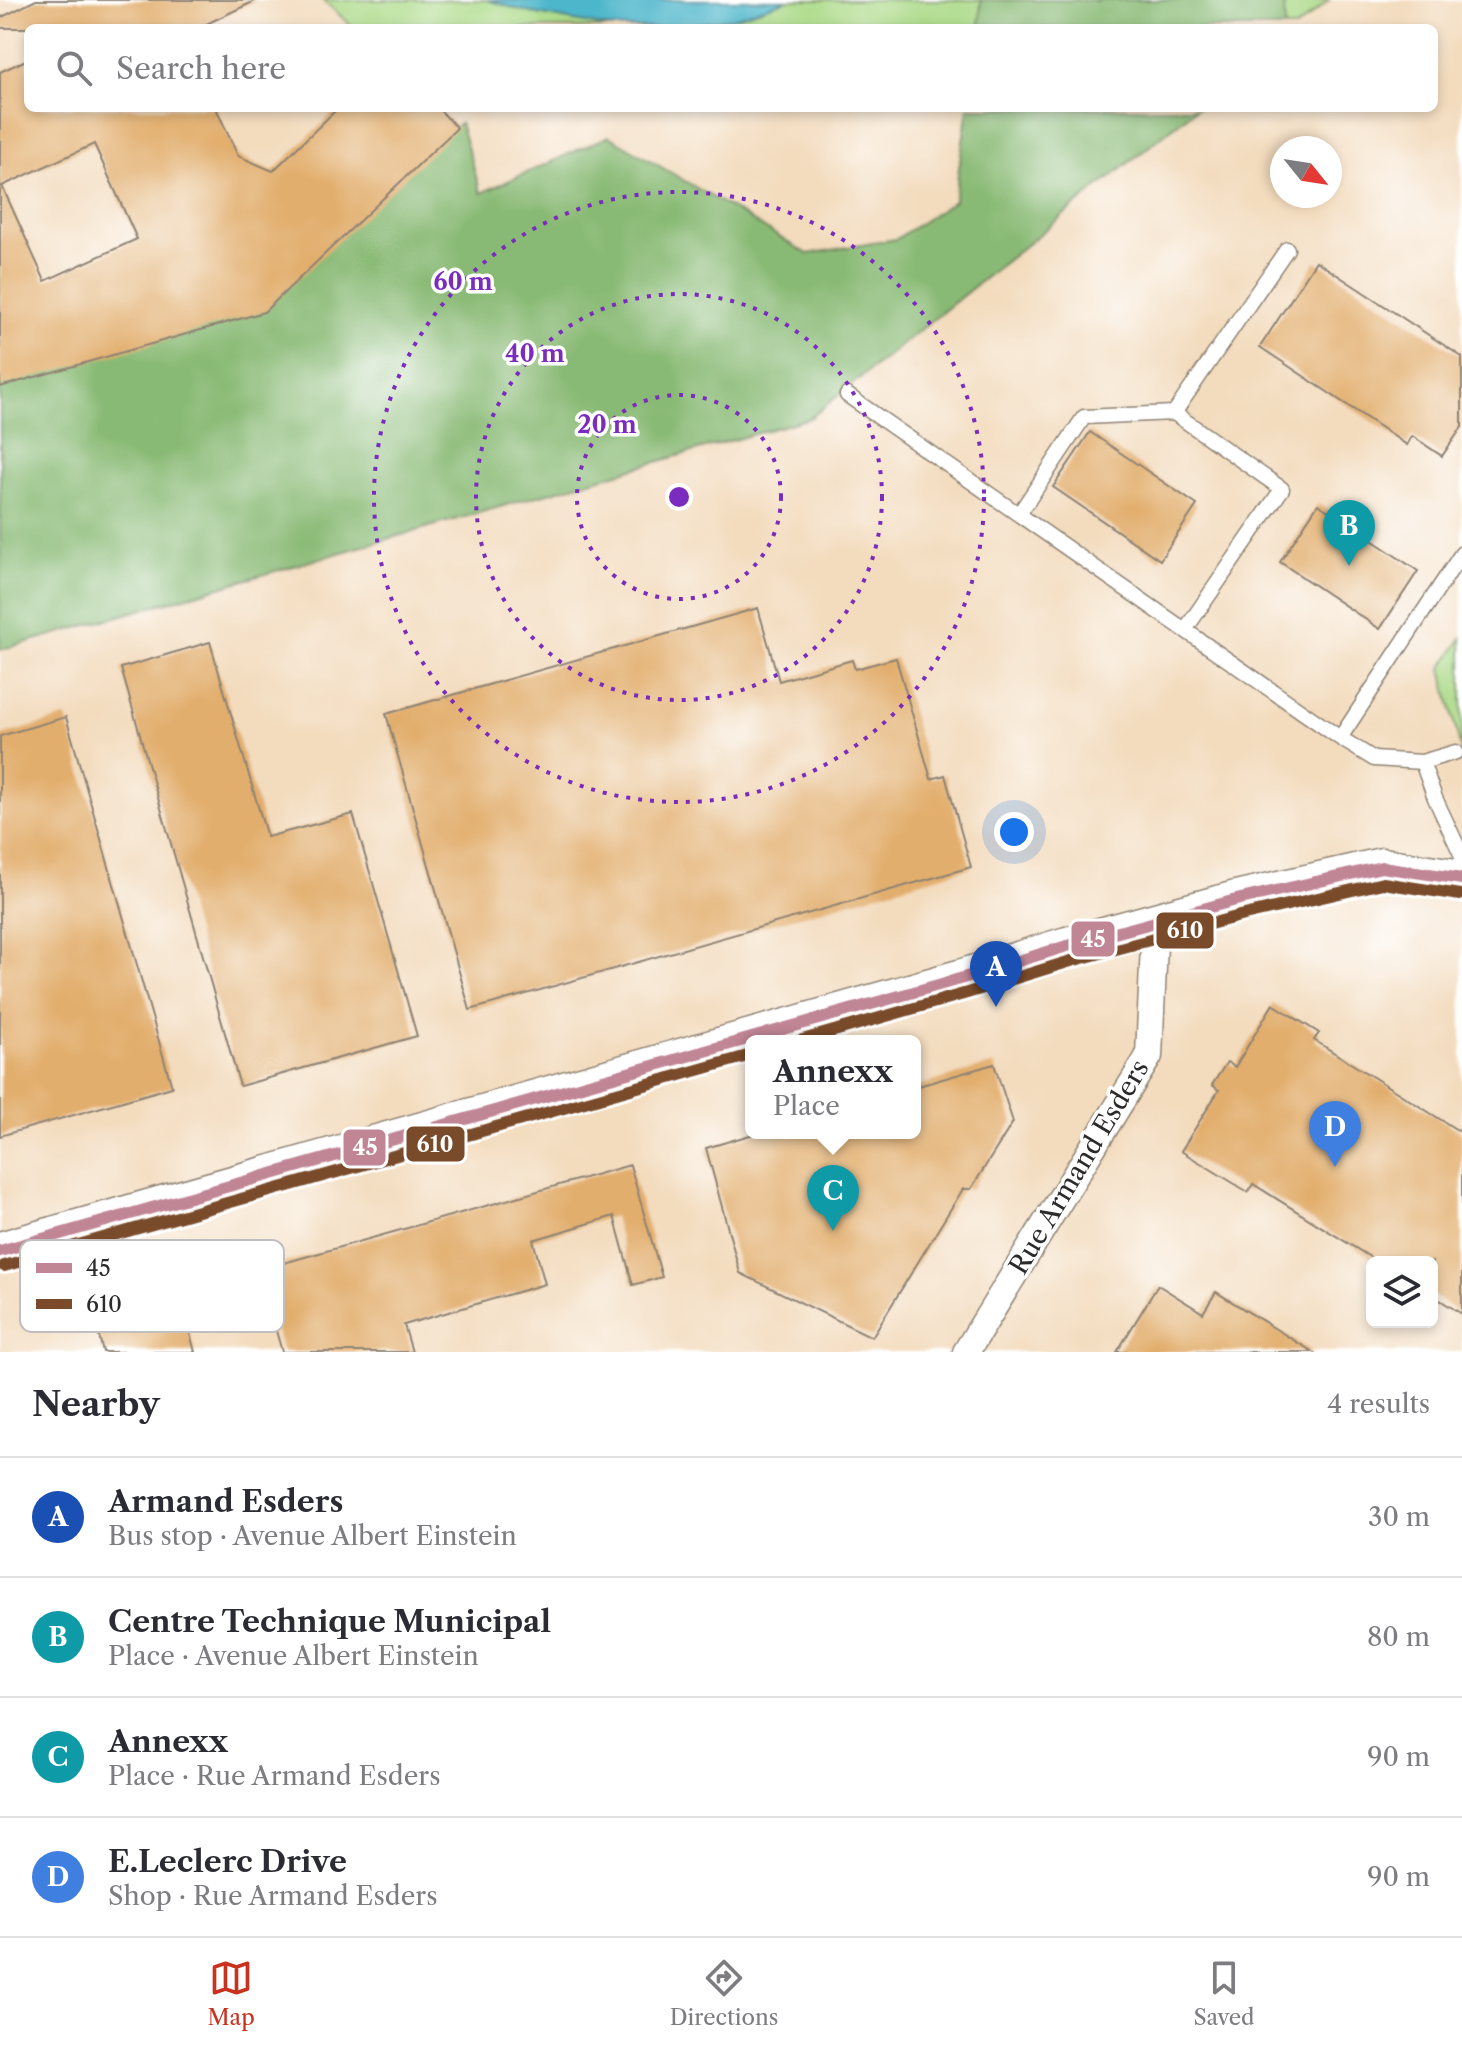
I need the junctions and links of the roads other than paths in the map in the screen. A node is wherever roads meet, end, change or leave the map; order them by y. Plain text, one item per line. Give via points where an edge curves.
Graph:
1 (1287, 249) dead end
2 (847, 395) dead end
3 (1174, 413) junction
4 (1019, 514) junction
5 (1462, 553) edge
6 (1185, 630) junction
7 (1340, 738) junction
8 (1456, 752) dead end
9 (1422, 762) junction
10 (1462, 856) edge
11 (1462, 879) edge
12 (1155, 922) junction
13 (761, 1035) edge
14 (745, 1040) edge
15 (39, 1240) edge
16 (20, 1245) edge
17 (0, 1251) edge
18 (966, 1352) edge

1 - 3 lane
2 - 4 lane
3 - 4 lane via 1084,417
3 - 6 lane via 1282,489
4 - 6 lane
5 - 7 lane
6 - 7 lane
7 - 9 lane via 1374,759
8 - 9 lane
9 - 10 lane
11 - 12 street via 1382,867
12 - 13 street
12 - 18 street, Rue Armand Esders via 1149,1056
14 - 15 street
16 - 17 street

